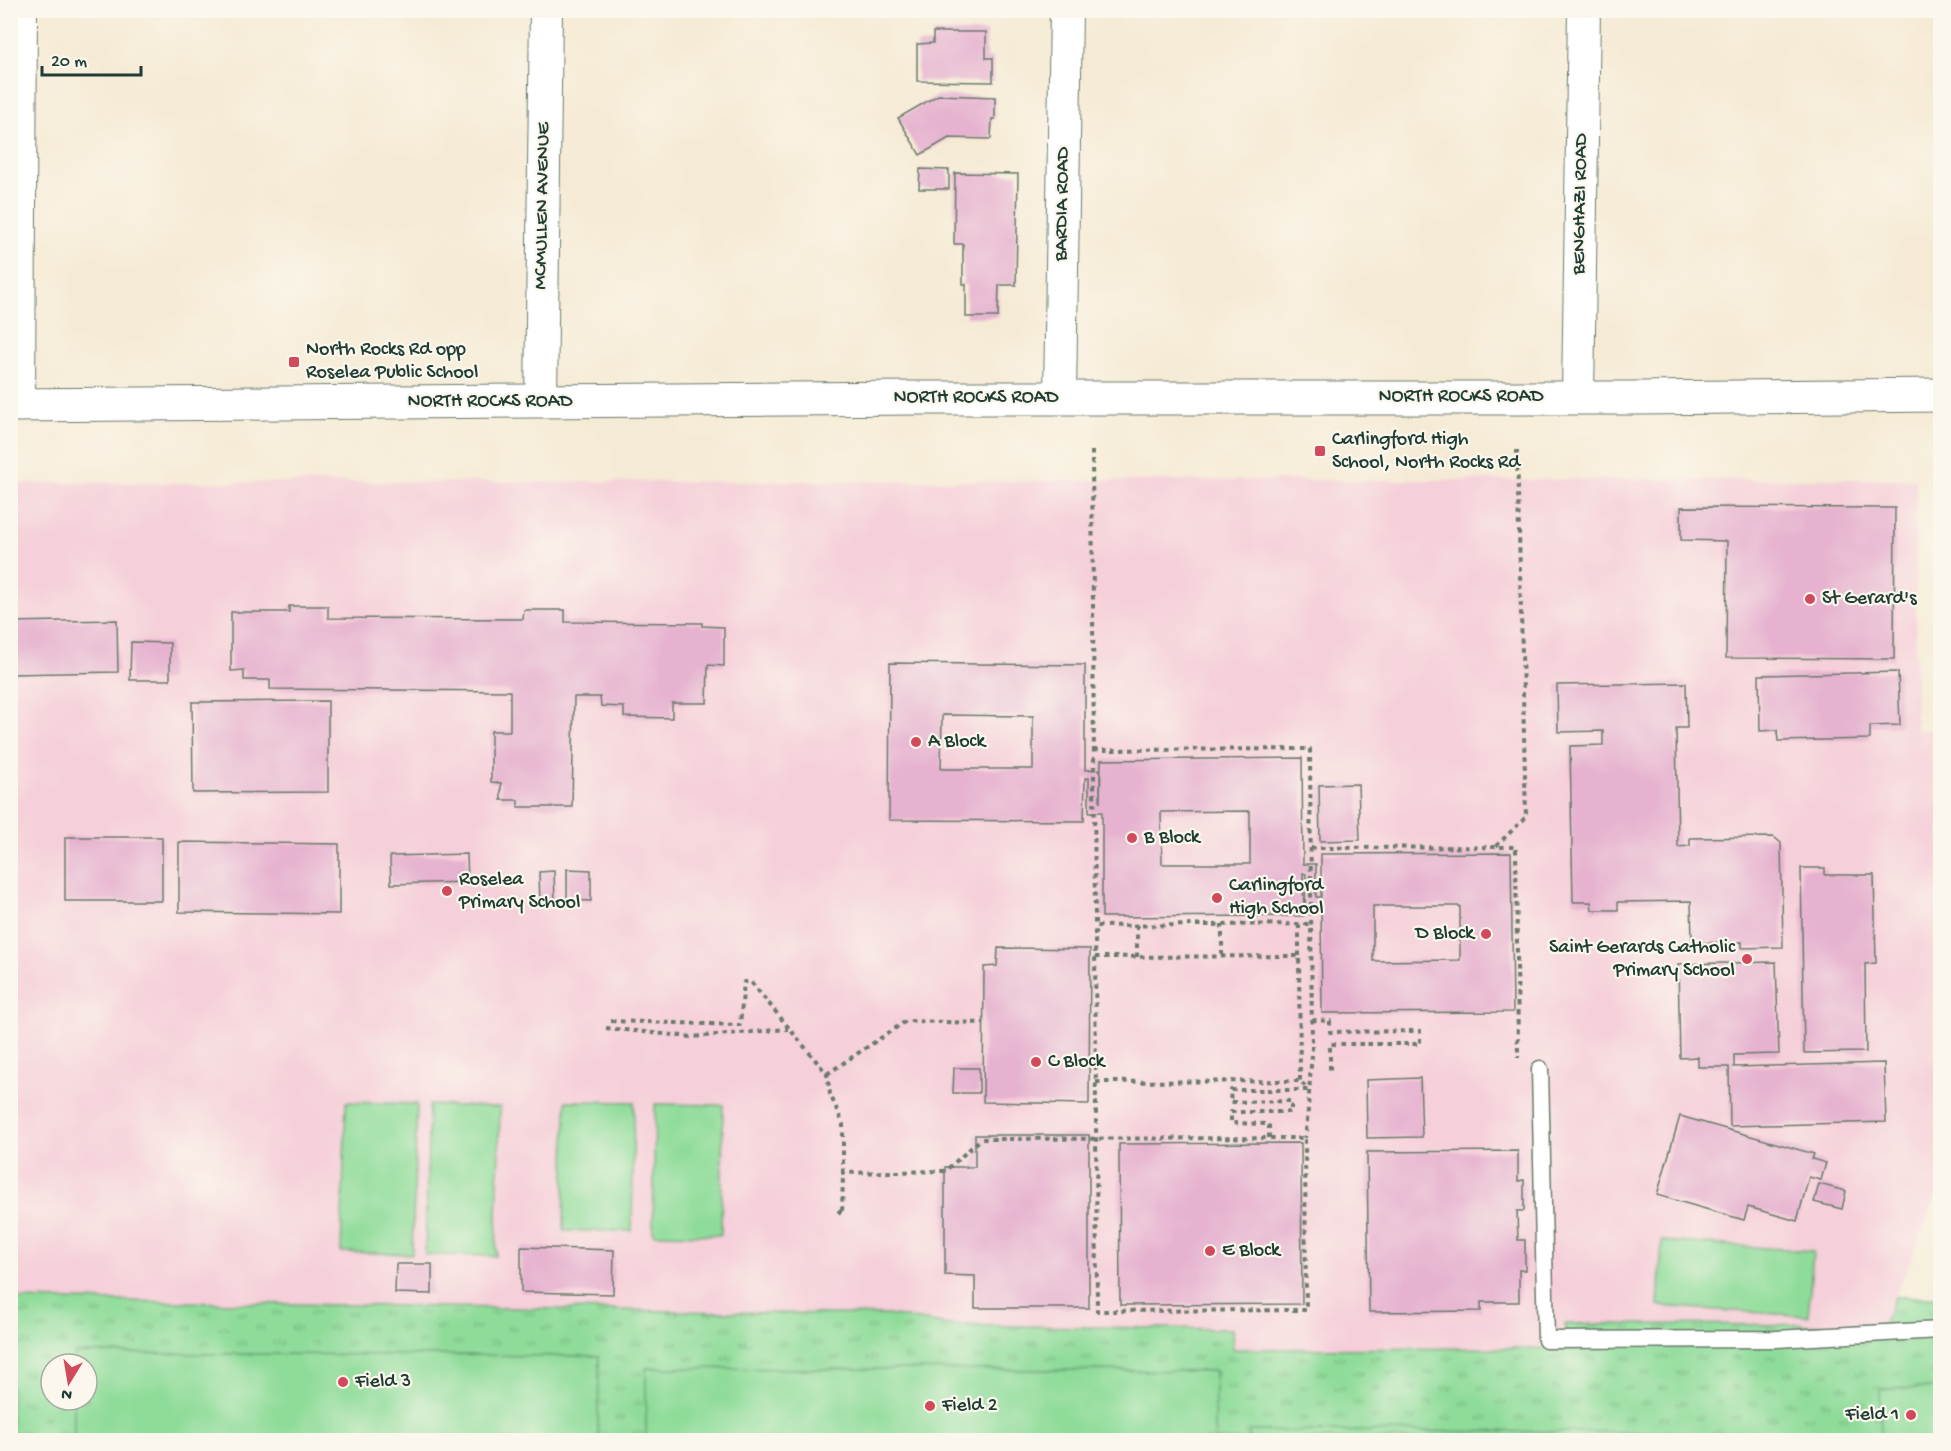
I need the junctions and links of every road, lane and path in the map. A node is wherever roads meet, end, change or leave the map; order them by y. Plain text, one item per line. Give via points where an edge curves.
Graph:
1 (21, 10) edge
2 (546, 10) edge
3 (1066, 10) edge
4 (1584, 10) edge
5 (1941, 395) edge
6 (1578, 396) junction
7 (1060, 398) junction
8 (541, 401) junction
9 (15, 405) edge
10 (1517, 450) dead end
11 (1092, 451) dead end
12 (1094, 750) junction
13 (1496, 847) junction
14 (1311, 848) junction
15 (1222, 924) junction
16 (1299, 924) junction
17 (1311, 924) junction
18 (1137, 925) junction
19 (1095, 926) junction
20 (1222, 956) junction
21 (1299, 956) junction
22 (1095, 957) junction
23 (1137, 957) junction
24 (1312, 1020) junction
25 (612, 1021) dead end
26 (983, 1023) dead end
27 (606, 1028) dead end
28 (789, 1029) junction
29 (1540, 1069) joint
30 (1330, 1073) dead end
31 (827, 1074) junction
32 (1300, 1081) junction
33 (1096, 1082) junction
34 (1308, 1090) junction
35 (1269, 1138) junction
36 (1305, 1138) junction
37 (1096, 1139) junction
38 (843, 1173) junction
39 (838, 1210) dead end
40 (1941, 1330) edge

1 - 9 street
2 - 8 street, MCMULLEN AVENUE
3 - 7 street, BARDIA ROAD
4 - 6 street, BENGHAZI ROAD
5 - 6 street, NORTH ROCKS ROAD
6 - 7 street, NORTH ROCKS ROAD
7 - 8 street, NORTH ROCKS ROAD
8 - 9 street, NORTH ROCKS ROAD
10 - 13 path via 1526,818
11 - 12 path
12 - 14 path via 1310,749
12 - 19 path
13 - 14 path
13 - 29 path via 1516,847 1518,1069
14 - 17 path
15 - 16 path
15 - 18 path
15 - 20 path
16 - 17 path
16 - 21 path
17 - 24 path
18 - 19 path
18 - 23 path
19 - 22 path
20 - 21 path
20 - 23 path
21 - 32 path
22 - 23 path
22 - 33 path
24 - 30 path via 1330,1020 1330,1032 1420,1031 1420,1044 1330,1044
24 - 34 path
25 - 28 path via 741,1025 744,982 751,982
26 - 31 path via 906,1021
27 - 28 path via 692,1037
28 - 31 path
29 - 40 lane via 1546,1340 1776,1339
31 - 38 path via 830,1094 843,1124
32 - 33 path
32 - 34 path
33 - 37 path
34 - 35 path via 1231,1090 1230,1101 1291,1101 1291,1112 1231,1112 1231,1124 1269,1124
34 - 36 path
35 - 36 path
35 - 37 path
36 - 37 path via 1306,1310 1098,1311
37 - 38 path via 981,1139 945,1171
38 - 39 path via 842,1214

